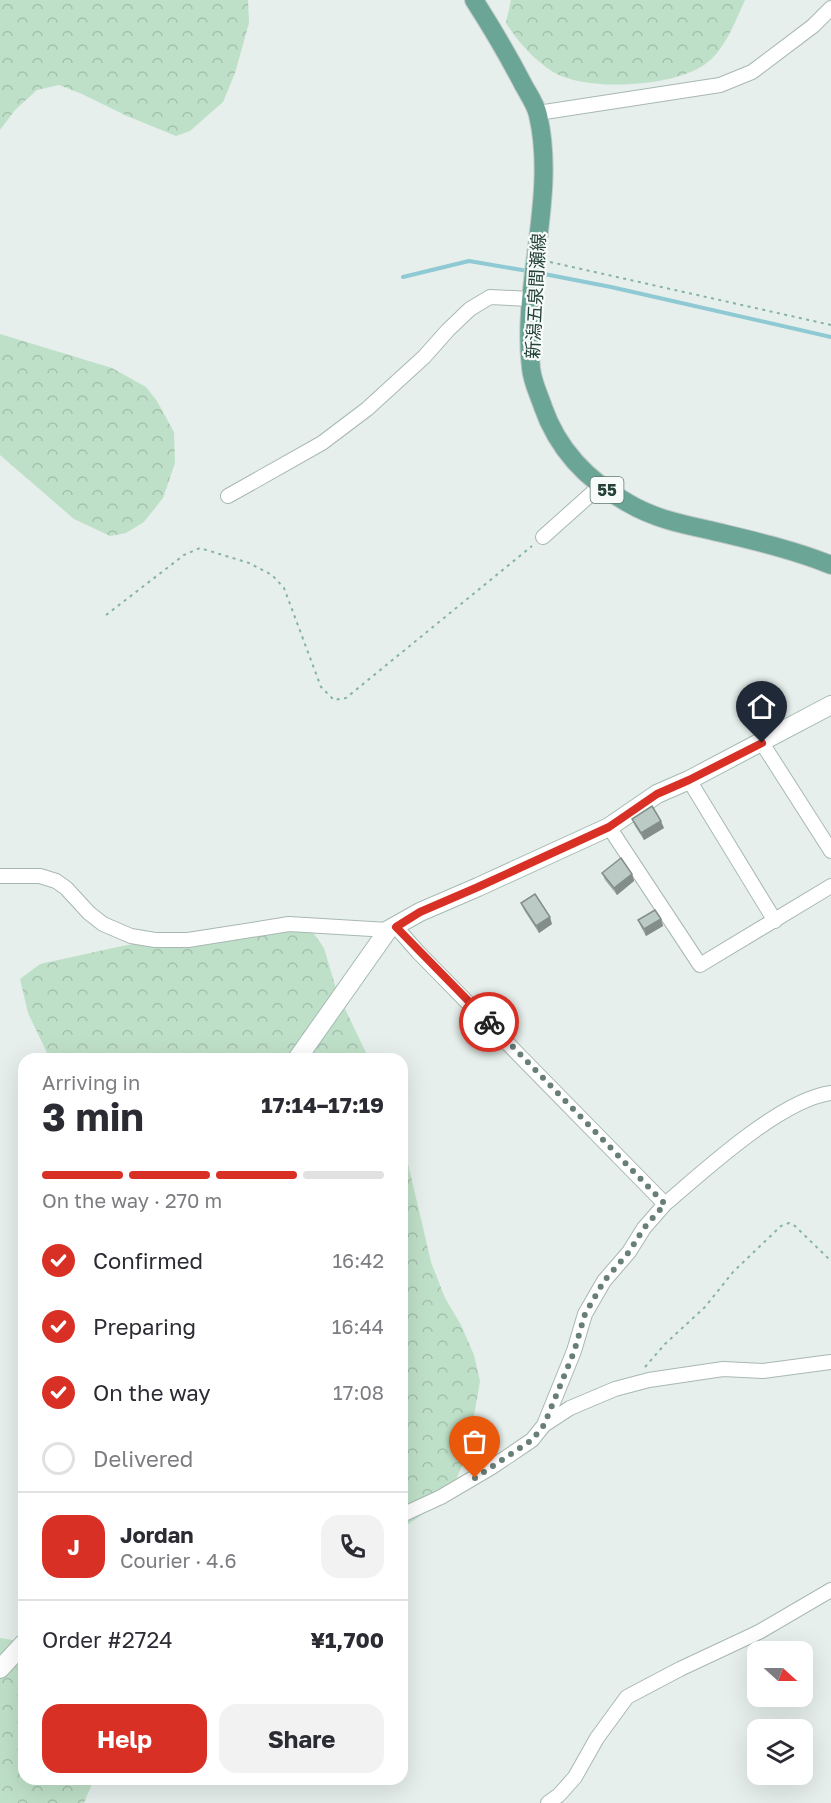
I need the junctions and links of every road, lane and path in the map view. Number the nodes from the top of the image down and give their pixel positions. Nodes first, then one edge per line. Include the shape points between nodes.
1 (474, 0) edge
2 (831, 8) edge
3 (538, 113) junction
4 (534, 268) junction
5 (531, 299) junction
6 (831, 325) edge
7 (600, 486) junction
8 (228, 496) dead end
9 (543, 537) joint
10 (831, 565) edge
11 (106, 615) dead end
12 (831, 705) edge
13 (762, 743) junction
14 (689, 780) junction
15 (609, 827) junction
16 (831, 851) edge
17 (0, 876) edge
18 (831, 886) edge
19 (775, 921) junction
20 (392, 928) junction
21 (301, 1053) edge
22 (831, 1093) edge
23 (665, 1204) junction
24 (831, 1261) edge
25 (831, 1362) edge
26 (633, 1385) junction
27 (544, 1425) junction
28 (408, 1512) edge
29 (831, 1590) edge
30 (18, 1650) edge
31 (0, 1669) edge
32 (548, 1803) edge

1 - 3 main road, 新潟五泉間瀬線 / 55 via 503,45
2 - 3 street via 752,72 720,85
3 - 4 main road, 新潟五泉間瀬線 / 55 via 543,183
4 - 5 main road, 新潟五泉間瀬線 / 55
4 - 6 path via 630,281
5 - 7 main road, 新潟五泉間瀬線 / 55 via 531,370 550,427 573,460
5 - 8 street via 490,297 470,309 367,409 322,443
7 - 9 street
7 - 10 main road, 新潟五泉間瀬線 / 55 via 649,514 675,523 803,554
9 - 11 path via 346,698 334,700 321,687 284,588 272,575 249,563 200,548 184,555
12 - 13 street
13 - 14 street
13 - 16 street
14 - 15 street via 657,794
14 - 19 street
15 - 19 street via 700,965
15 - 20 street
17 - 20 street via 40,876 56,881 104,924 131,936 155,940 289,924
18 - 19 street
20 - 21 street
20 - 23 street
22 - 23 street via 796,1106 760,1128
23 - 27 street via 604,1281 585,1314
24 - 26 path via 795,1226 781,1226 665,1344
25 - 26 street via 763,1371 723,1369
26 - 27 street via 570,1408
27 - 28 street via 532,1440 492,1467
29 - 32 street via 759,1632 627,1697 574,1777
30 - 31 street

